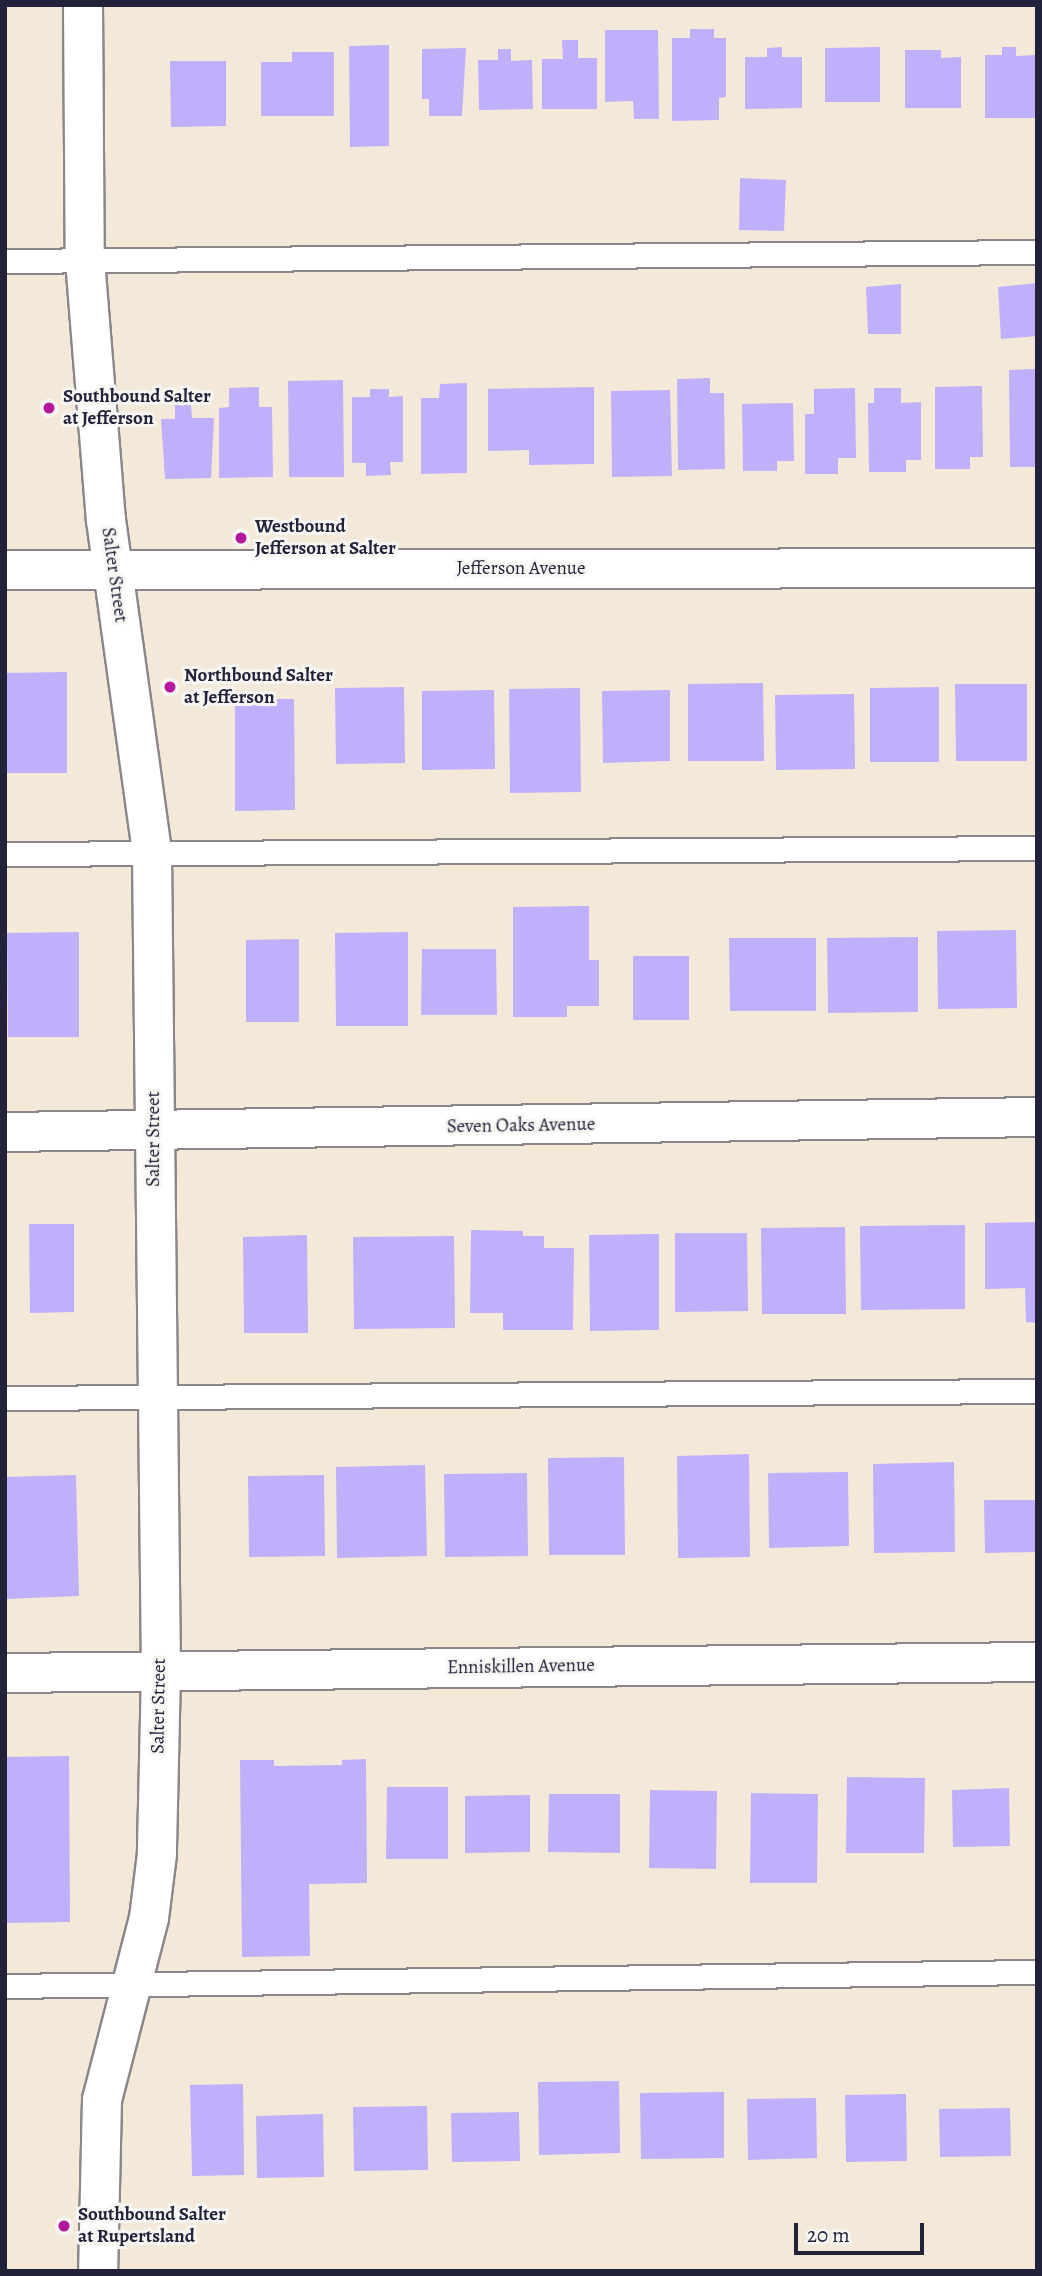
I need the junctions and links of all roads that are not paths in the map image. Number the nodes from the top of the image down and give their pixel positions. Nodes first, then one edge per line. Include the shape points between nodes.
1 (83, 5) edge
2 (1037, 252) edge
3 (85, 260) junction
4 (5, 261) edge
5 (111, 568) junction
6 (1037, 568) edge
7 (5, 570) edge
8 (1037, 848) edge
9 (152, 853) junction
10 (5, 854) edge
11 (1037, 1117) edge
12 (154, 1131) junction
13 (5, 1132) edge
14 (1037, 1391) edge
15 (5, 1398) edge
16 (156, 1398) junction
17 (1037, 1662) edge
18 (161, 1672) junction
19 (5, 1673) edge
20 (1037, 1972) edge
21 (131, 1985) junction
22 (5, 1986) edge
23 (98, 2271) edge

1 - 3 street, Salter Street
2 - 3 lane
3 - 4 lane
3 - 5 street, Salter Street
5 - 6 street, Jefferson Avenue
5 - 7 street, Jefferson Avenue
5 - 9 street, Salter Street
8 - 9 lane
9 - 10 lane
9 - 12 street, Salter Street
11 - 12 street, Seven Oaks Avenue
12 - 13 street, Seven Oaks Avenue
12 - 16 street, Salter Street
14 - 16 lane
15 - 16 lane
16 - 18 street, Salter Street
17 - 18 street, Enniskillen Avenue
18 - 19 street, Enniskillen Avenue
18 - 21 street, Salter Street via 157,1854 149,1918
20 - 21 lane
21 - 22 lane
21 - 23 street, Salter Street via 102,2100

